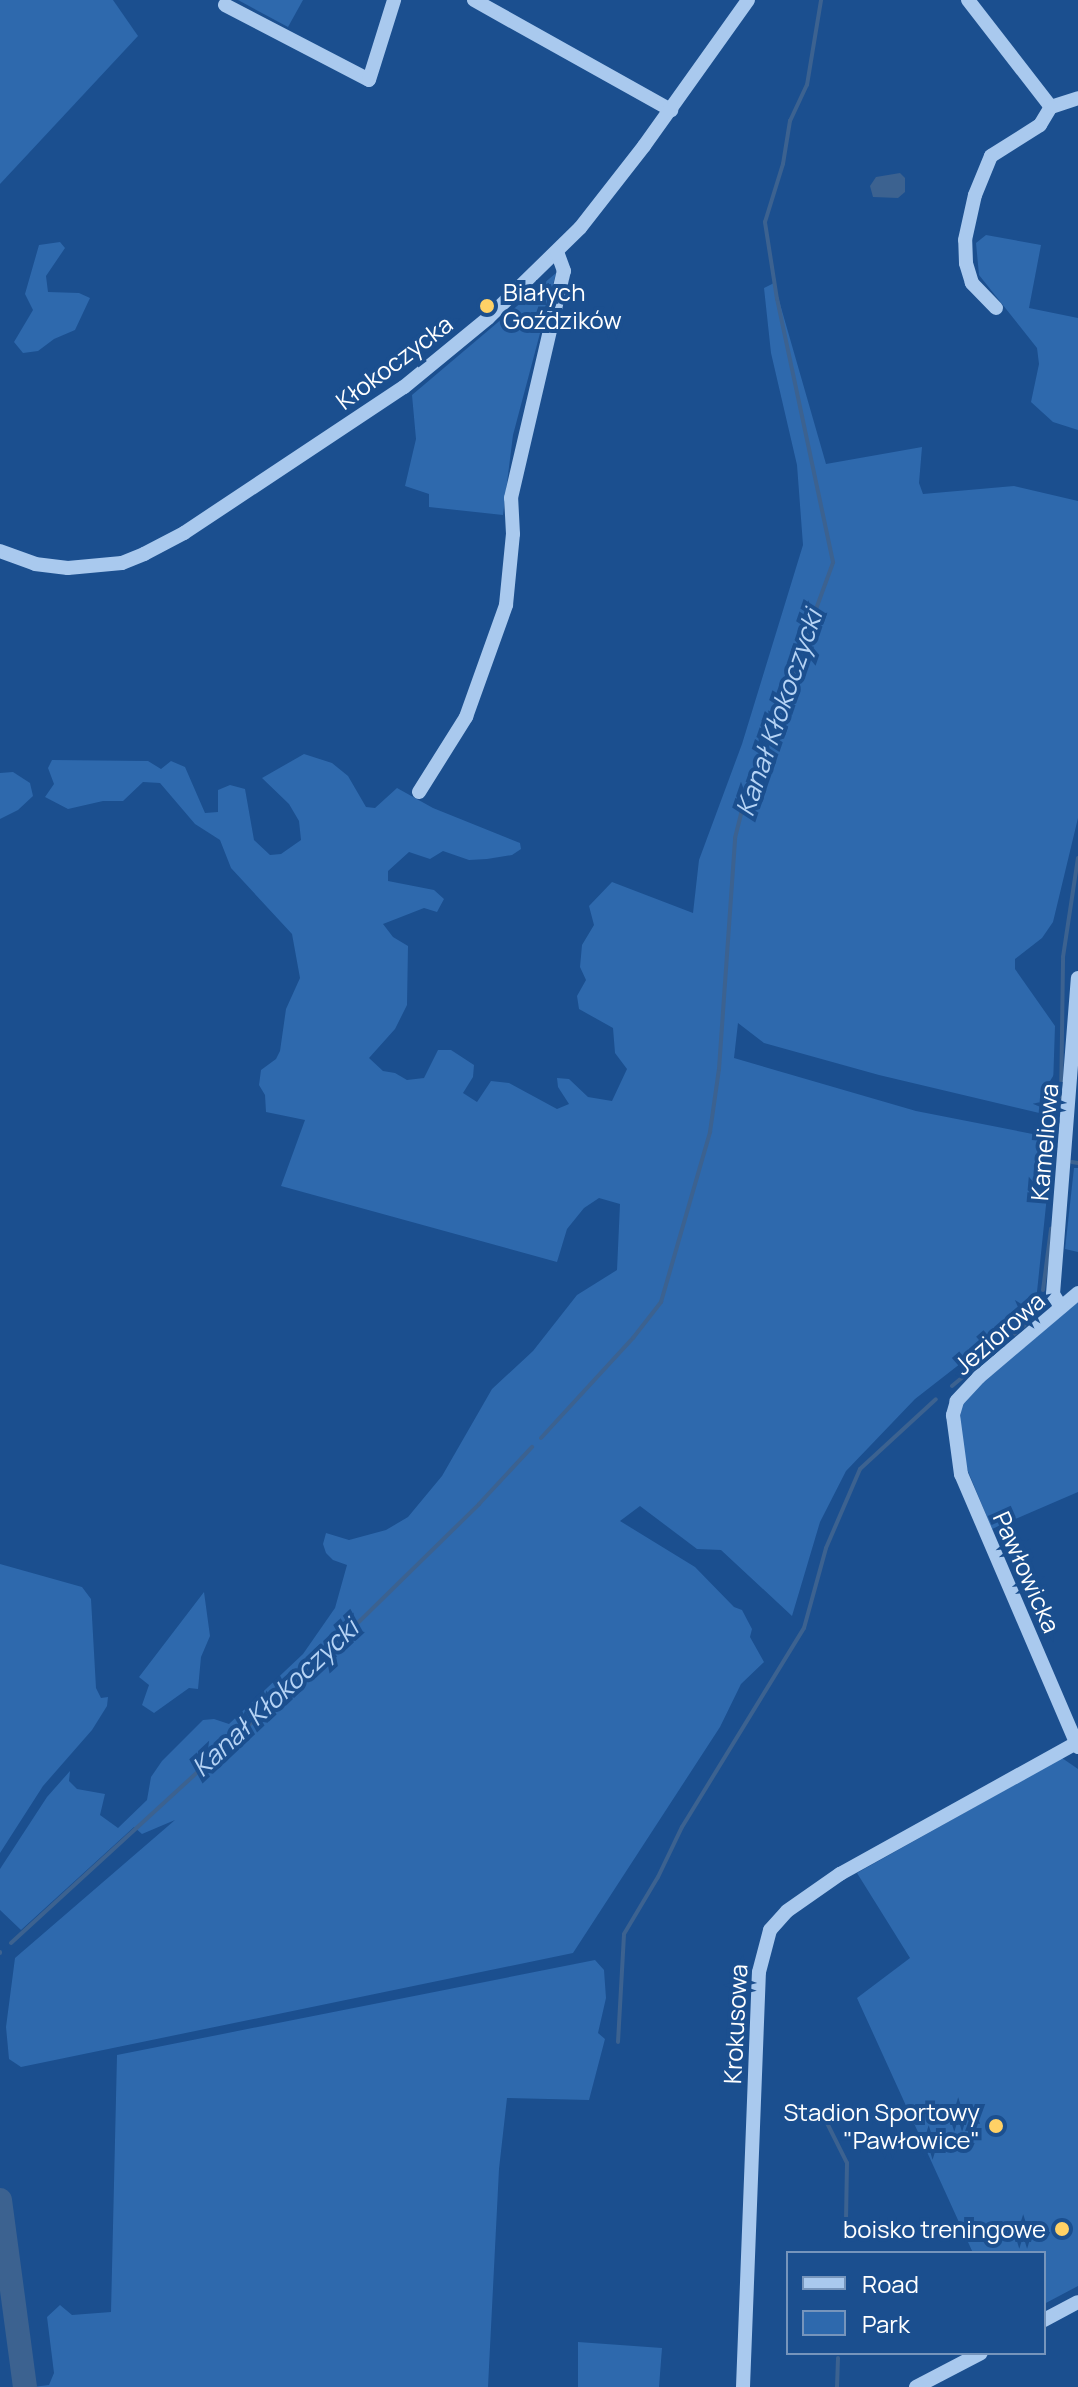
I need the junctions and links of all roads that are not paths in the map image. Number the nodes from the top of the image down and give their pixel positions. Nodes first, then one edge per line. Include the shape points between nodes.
1 (394, 0) edge
2 (474, 0) edge
3 (748, 0) edge
4 (968, 0) edge
5 (225, 5) dead end
6 (1078, 98) edge
7 (1051, 107) junction
8 (671, 110) junction
9 (557, 252) junction
10 (996, 308) dead end
11 (0, 551) edge
12 (419, 792) dead end
13 (1078, 978) edge
14 (1078, 1293) edge
15 (1061, 1307) junction
16 (973, 1503) joint
17 (1077, 1745) edge
18 (1078, 2302) edge
19 (1046, 2319) edge
20 (977, 2355) edge
21 (743, 2387) edge
22 (916, 2387) edge

1 - 5 street via 369,80
2 - 8 street
3 - 8 street, Kłokoczycka
4 - 7 street
6 - 7 street
7 - 10 street via 1040,125 991,156 975,195 965,240 966,263 972,283
8 - 9 street, Kłokoczycka
9 - 11 street, Kłokoczycka via 404,387 184,533 122,563 98,567 35,564
9 - 12 street via 564,271 511,498 506,605 466,717
13 - 15 street, Kameliowa via 1053,1294
14 - 15 street, Jeziorowa
15 - 16 street, Jeziorowa via 957,1401 954,1442
16 - 17 street, Pawłowicka
17 - 21 street, Krokusowa via 840,1874 787,1911 770,1930 759,1972
18 - 19 street
20 - 22 street

